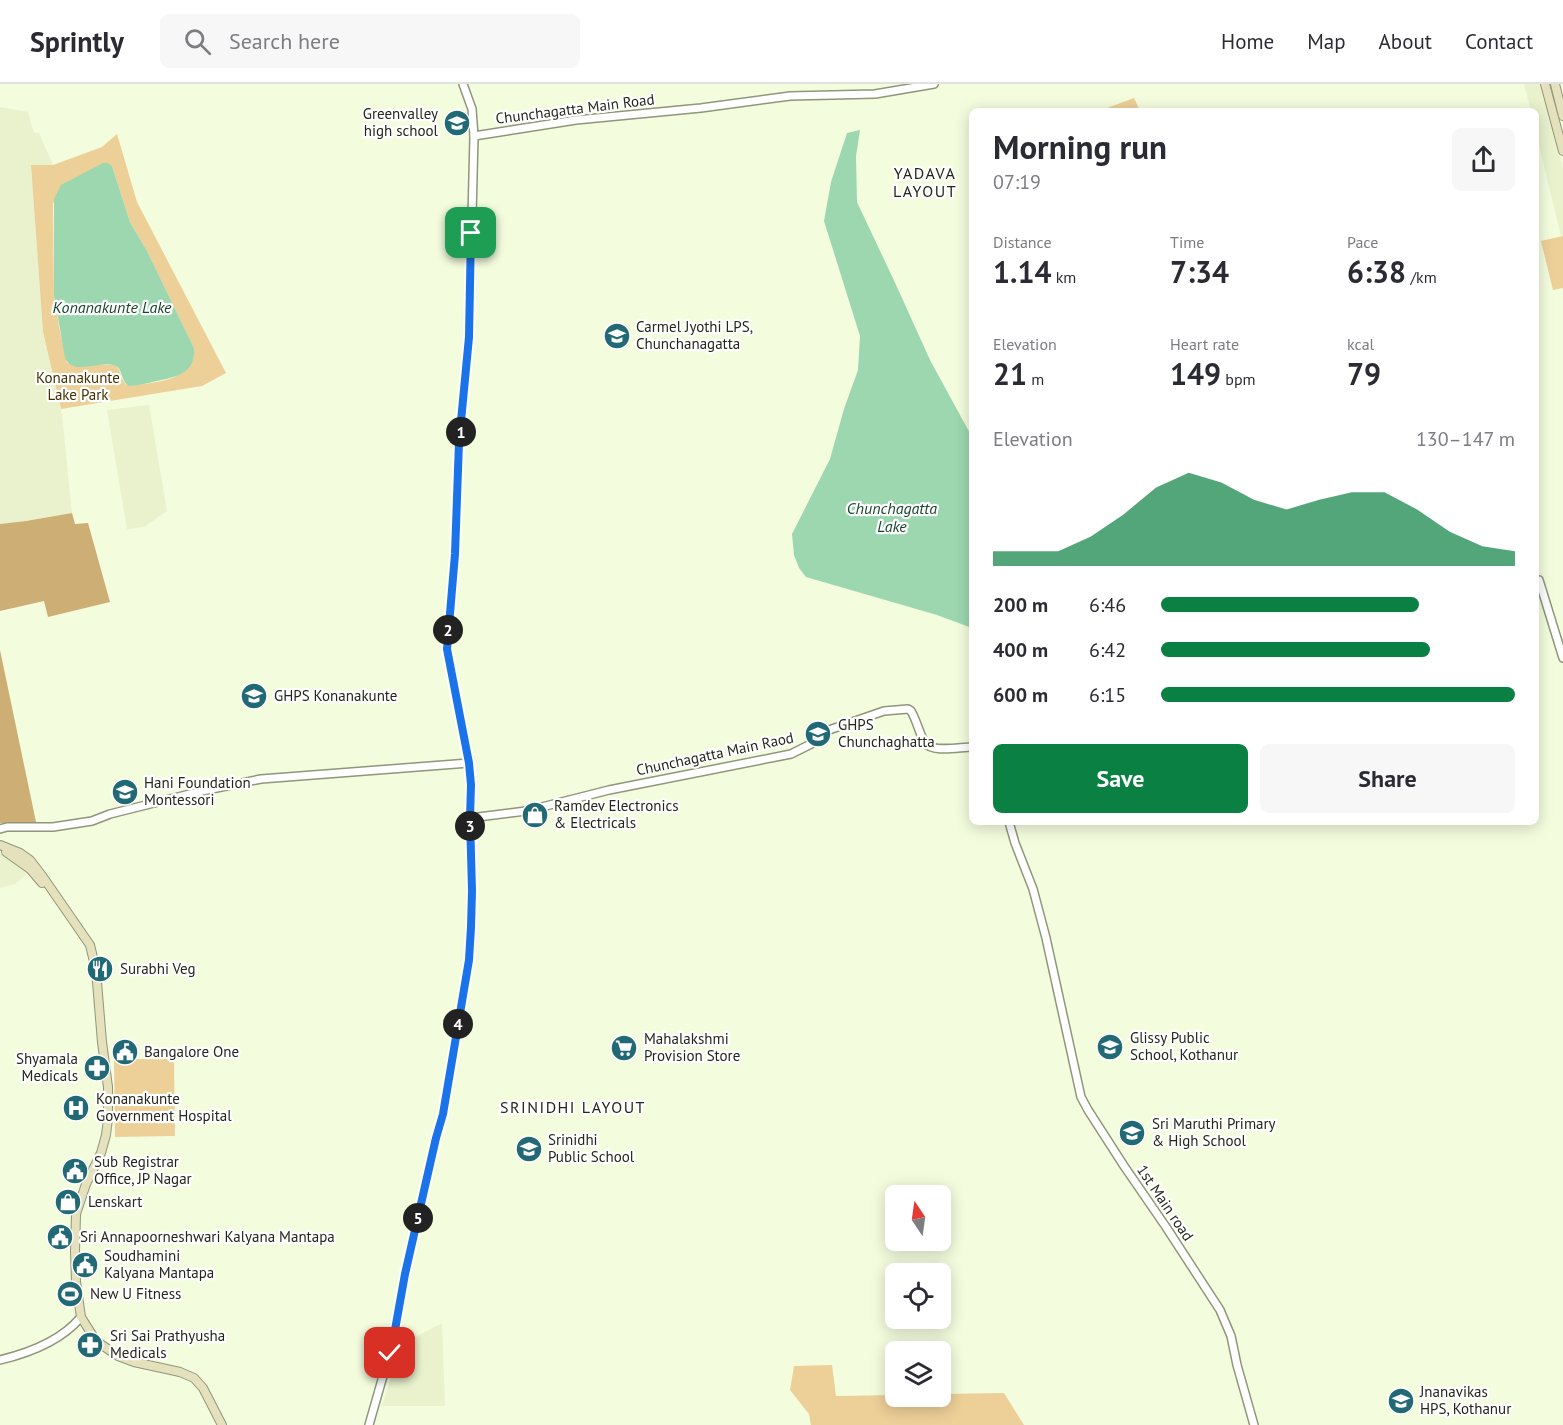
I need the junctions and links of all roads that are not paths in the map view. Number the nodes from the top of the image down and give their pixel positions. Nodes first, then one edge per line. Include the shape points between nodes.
1 (463, 84) edge
2 (1545, 84) edge
3 (1555, 84) edge
4 (932, 85) edge
5 (1563, 116) edge
6 (474, 136) junction
7 (1563, 151) edge
8 (1539, 583) edge
9 (1563, 658) edge
10 (969, 747) edge
11 (469, 763) junction
12 (470, 818) junction
13 (1010, 825) edge
14 (0, 829) edge
15 (0, 847) edge
16 (81, 1317) junction
17 (0, 1360) edge
18 (222, 1425) edge
19 (369, 1425) edge
20 (1254, 1425) edge

1 - 6 street, Chunchagatta Main Road via 472,109
2 - 7 main road
3 - 5 main road
4 - 6 street, Chunchagatta Main Road via 875,94 790,96 576,120
6 - 11 street, Chunchagatta Main Road via 469,337 447,649
8 - 9 street
10 - 12 street, Chunchagatta Main Raod via 930,747 911,711 884,711 826,731 791,754 609,790 526,811
11 - 12 street, Chunchagatta Main Road
11 - 14 street via 261,779 92,821
12 - 19 street, Chunchagatta Main Road via 469,960 451,1069 393,1341
13 - 20 street, 1st Main road via 1046,938 1082,1097 1220,1310 1231,1336
15 - 16 main road via 37,877 90,950 96,970 108,1119 101,1153 76,1214 76,1282
16 - 17 street via 53,1340
16 - 18 main road via 96,1341 118,1356 194,1378

